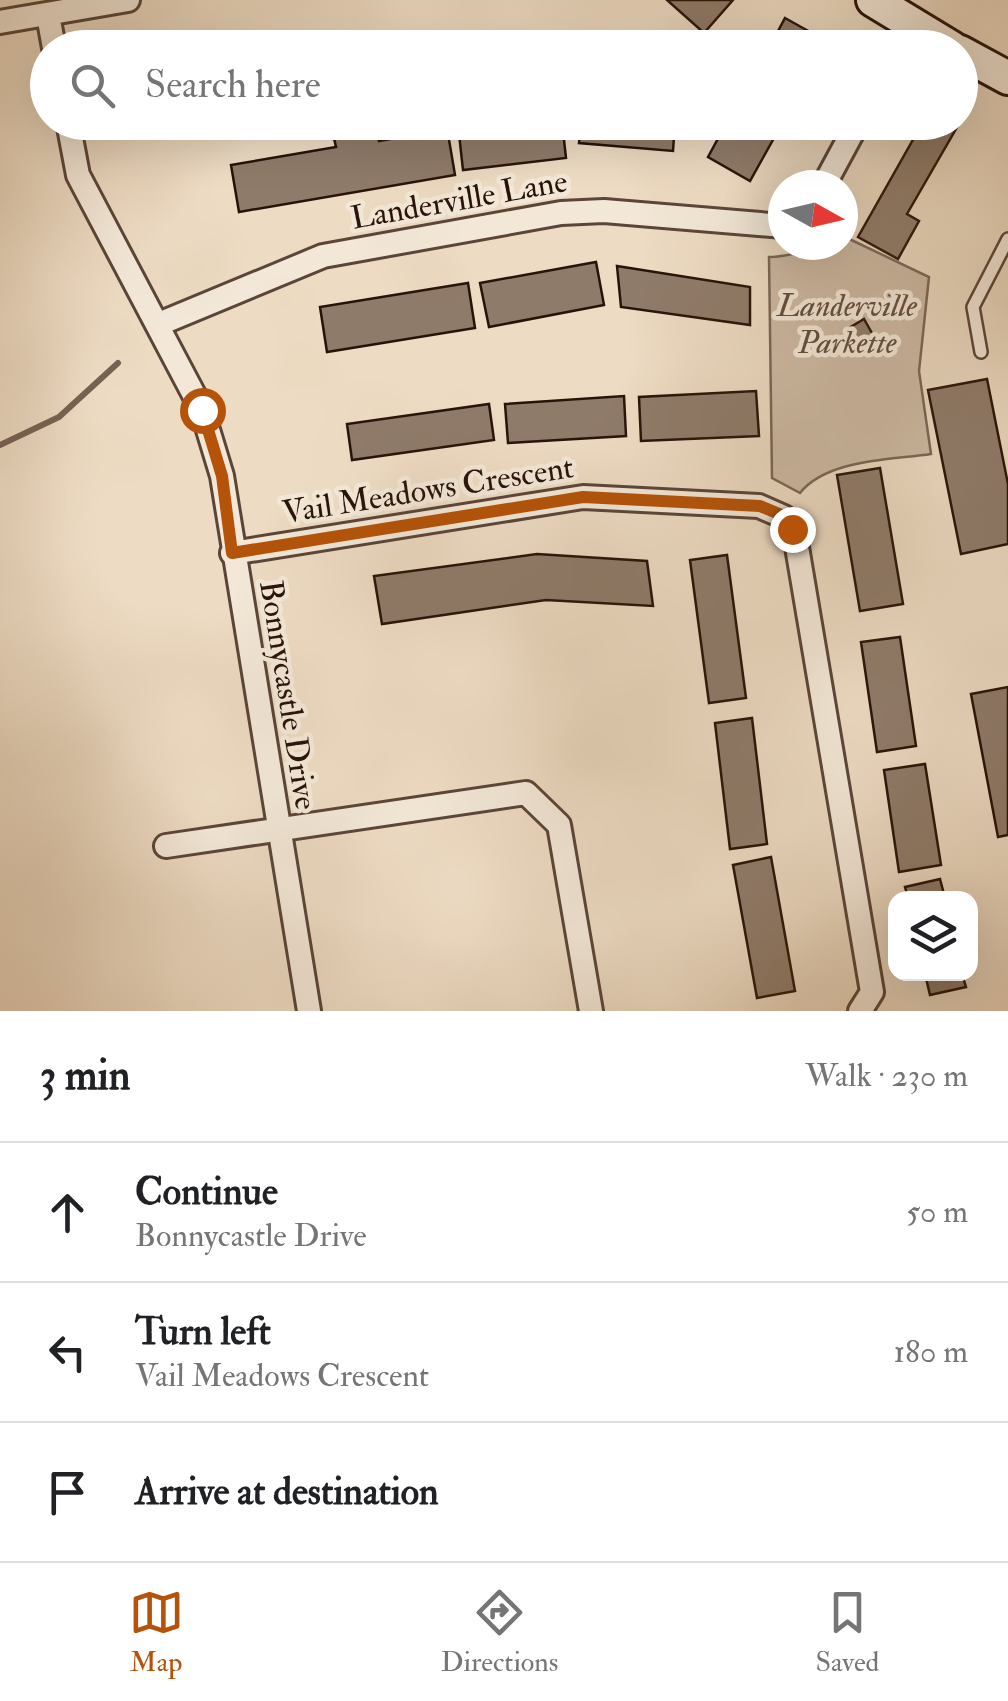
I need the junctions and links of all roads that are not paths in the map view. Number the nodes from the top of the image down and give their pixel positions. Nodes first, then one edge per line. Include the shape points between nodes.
1 (128, 0) edge
2 (872, 0) edge
3 (48, 15) junction
4 (0, 22) edge
5 (51, 30) edge
6 (898, 30) edge
7 (978, 62) edge
8 (1008, 78) edge
9 (71, 140) edge
10 (848, 140) edge
11 (832, 170) edge
12 (768, 225) edge
13 (1005, 249) edge
14 (159, 324) junction
15 (981, 352) dead end
16 (232, 553) junction
17 (278, 832) junction
18 (166, 846) dead end
19 (309, 1011) edge
20 (592, 1011) edge
21 (860, 1011) edge

1 - 3 street
2 - 6 street
3 - 4 street
3 - 5 street
7 - 8 street
9 - 14 street, Bonnycastle Drive via 78,175
10 - 11 street
12 - 14 street, Landerville Lane via 561,213 323,256
13 - 15 lane via 974,307
14 - 16 street, Bonnycastle Drive via 207,427 222,476
16 - 17 street, Bonnycastle Drive
16 - 21 street, Vail Meadows Crescent via 583,497 760,506 784,516 796,541 872,992
17 - 18 street
17 - 19 street, Bonnycastle Drive
17 - 20 street via 526,793 560,825

